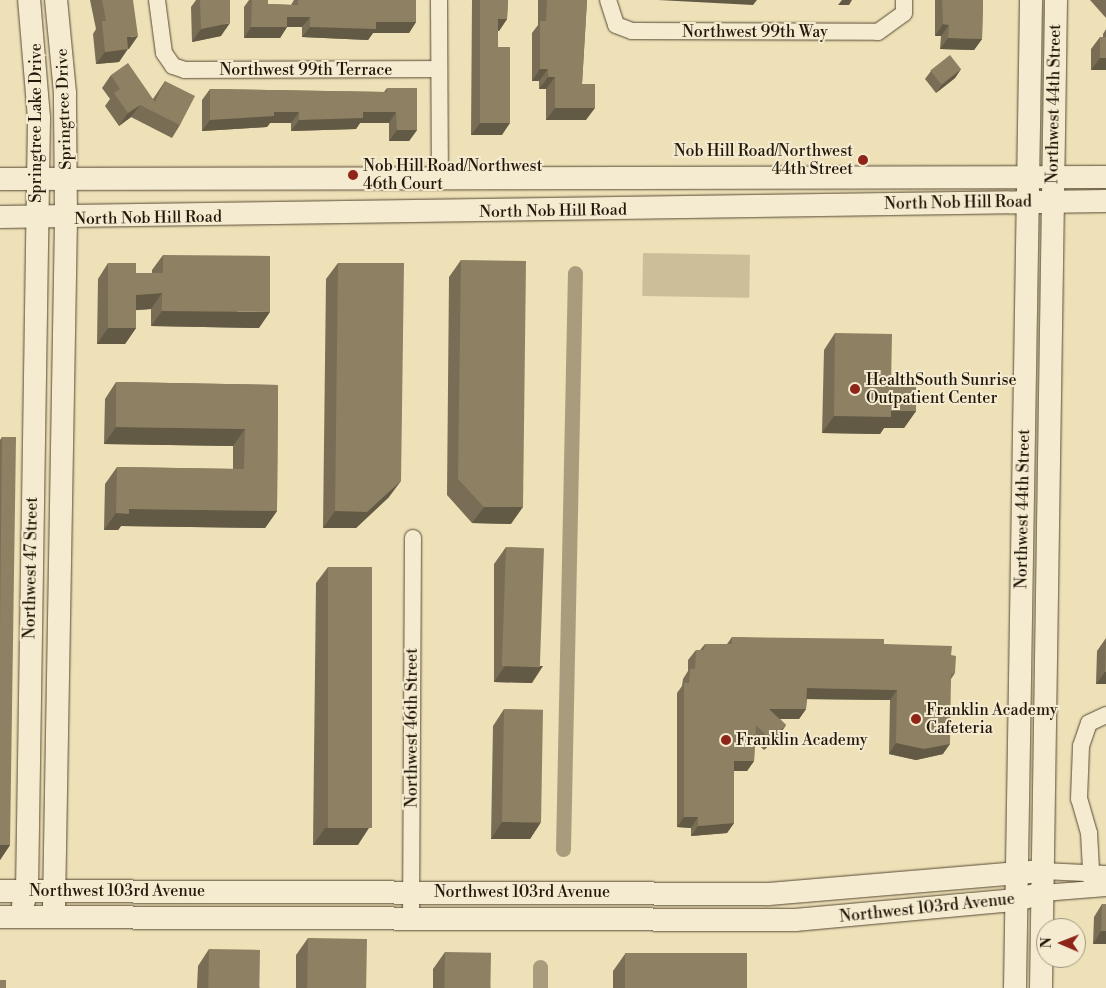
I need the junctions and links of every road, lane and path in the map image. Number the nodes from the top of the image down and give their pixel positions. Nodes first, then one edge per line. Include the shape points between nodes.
1 (29, 0) edge
2 (56, 0) edge
3 (157, 0) edge
4 (439, 0) edge
5 (608, 0) edge
6 (904, 0) edge
7 (1031, 0) edge
8 (1056, 0) edge
9 (439, 69) junction
10 (440, 177) junction
11 (1029, 177) junction
12 (1053, 177) junction
13 (1106, 177) edge
14 (0, 179) edge
15 (37, 179) junction
16 (66, 180) junction
17 (1053, 201) junction
18 (1106, 201) edge
19 (1028, 202) junction
20 (0, 217) edge
21 (36, 218) junction
22 (66, 218) junction
23 (33, 405) junction
24 (60, 405) junction
25 (412, 538) dead end
26 (30, 684) junction
27 (57, 684) junction
28 (1106, 715) edge
29 (1043, 871) junction
30 (1016, 875) junction
31 (1099, 880) edge
32 (0, 891) edge
33 (27, 891) junction
34 (54, 891) junction
35 (412, 892) junction
36 (1043, 893) junction
37 (1016, 900) junction
38 (10, 917) edge
39 (54, 917) junction
40 (411, 919) junction
41 (1015, 988) edge
42 (1041, 988) edge

1 - 15 street, Springtree Lake Drive via 38,63
2 - 16 street, Springtree Drive via 62,44
3 - 9 street, Northwest 99th Terrace via 164,53 173,66 185,70
4 - 9 street
5 - 6 street, Northwest 99th Way via 616,24 632,31 878,32 894,24 904,13
7 - 11 street, Northwest 44th Street
8 - 12 street, Northwest 44th Street
9 - 10 street
10 - 11 street, North Nob Hill Road
10 - 16 street, North Nob Hill Road
11 - 12 street, North Nob Hill Road
11 - 19 street, Northwest 44th Street
12 - 13 street, North Nob Hill Road
12 - 17 street, Northwest 44th Street
14 - 15 street, North Nob Hill Road
15 - 16 street, North Nob Hill Road
15 - 21 street, Springtree Lake Drive
16 - 22 street, Springtree Drive
17 - 18 street, North Nob Hill Road
17 - 19 street, North Nob Hill Road
17 - 29 street, Northwest 44th Street
19 - 22 street, North Nob Hill Road
19 - 30 street, Northwest 44th Street
20 - 21 street, North Nob Hill Road
21 - 22 street, North Nob Hill Road
21 - 23 street, Northwest 47 Street
22 - 24 street, Northwest 47 Street
23 - 24 street
23 - 26 street, Northwest 47 Street
24 - 27 street, Northwest 47 Street
25 - 35 street, Northwest 46th Street
26 - 27 street
26 - 33 street, Northwest 47 Street
27 - 34 street, Northwest 47 Street
28 - 31 street via 1089,724 1081,746 1078,785
29 - 30 street, Northwest 103rd Avenue
29 - 31 street
29 - 36 street, Northwest 44th Street
30 - 35 street, Northwest 103rd Avenue via 768,894
30 - 37 street, Northwest 44th Street
31 - 36 street
32 - 33 street, Northwest 103rd Avenue
33 - 34 street, Northwest 103rd Avenue
33 - 38 street, Northwest 47 Street
34 - 35 street, Northwest 103rd Avenue
34 - 39 street, Northwest 47 Street
35 - 40 street, Northwest 46th Street
36 - 37 street, Northwest 103rd Avenue
36 - 42 street, Northwest 44th Street
37 - 40 street, Northwest 103rd Avenue via 795,920
37 - 41 street, Northwest 44th Street
38 - 39 street, Northwest 103rd Avenue
39 - 40 street, Northwest 103rd Avenue

